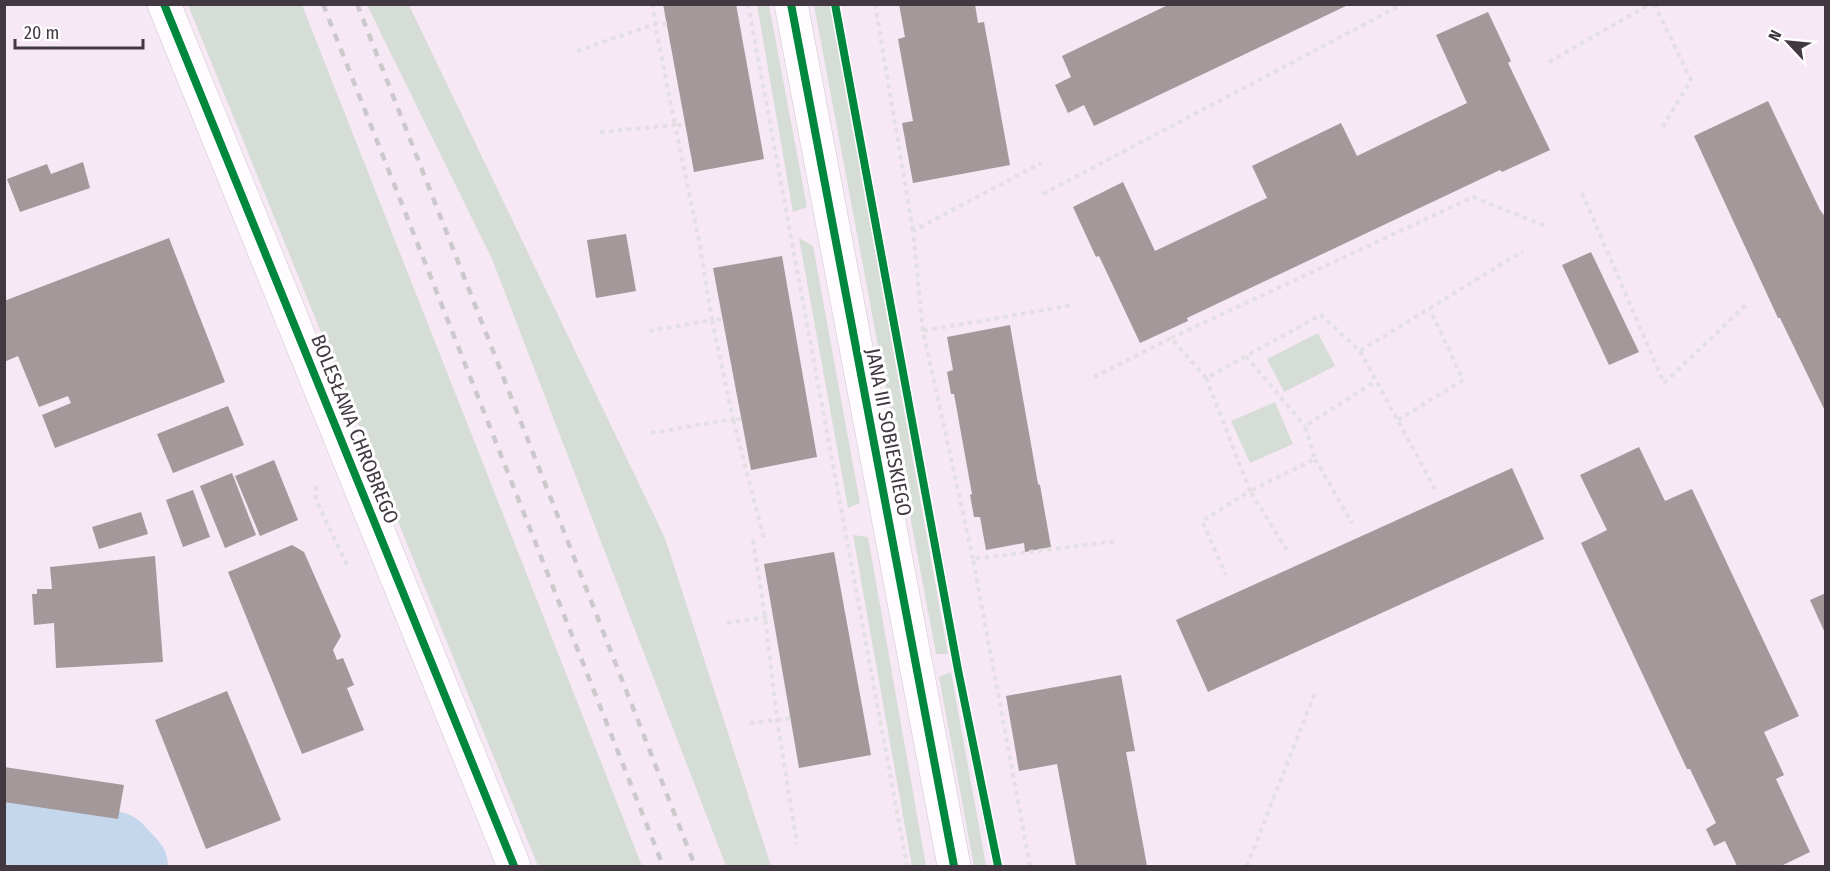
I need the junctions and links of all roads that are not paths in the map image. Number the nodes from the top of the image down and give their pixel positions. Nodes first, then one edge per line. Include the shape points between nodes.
1 (164, 4) edge
2 (791, 4) edge
3 (514, 867) edge
4 (954, 867) edge

1 - 3 street, BOLESŁAWA CHROBREGO
2 - 4 street, JANA III SOBIESKIEGO

